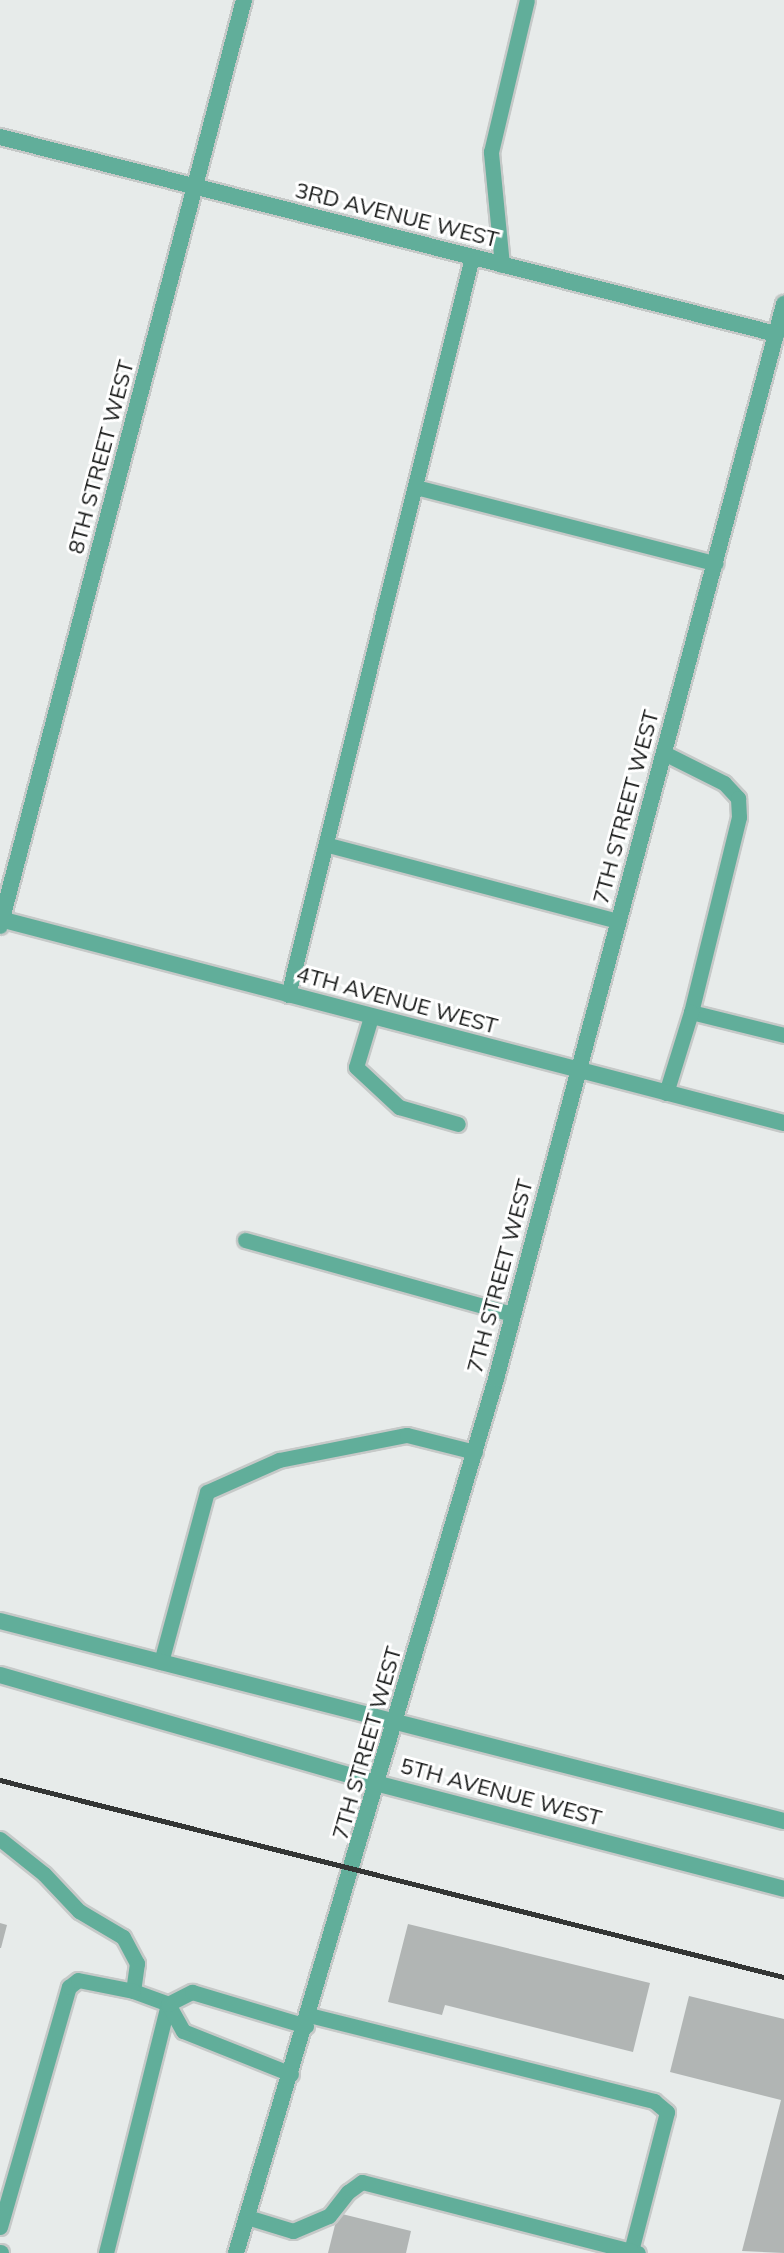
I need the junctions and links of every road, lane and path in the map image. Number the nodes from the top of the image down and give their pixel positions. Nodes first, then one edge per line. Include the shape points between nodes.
1 (244, 0) edge
2 (527, 0) edge
3 (0, 137) edge
4 (196, 188) junction
5 (472, 257) junction
6 (502, 265) junction
7 (784, 304) edge
8 (780, 335) edge
9 (416, 487) junction
10 (715, 563) junction
11 (664, 753) junction
12 (328, 845) junction
13 (618, 921) junction
14 (0, 922) edge
15 (288, 995) junction
16 (691, 1012) junction
17 (371, 1017) junction
18 (784, 1035) edge
19 (578, 1071) junction
20 (666, 1093) junction
21 (784, 1123) edge
22 (458, 1124) dead end
23 (245, 1240) dead end
24 (512, 1314) junction
25 (475, 1452) junction
26 (0, 1621) edge
27 (161, 1662) junction
28 (0, 1675) edge
29 (397, 1722) junction
30 (379, 1784) junction
31 (784, 1821) edge
32 (0, 1839) edge
33 (784, 1889) edge
34 (133, 1991) junction
35 (168, 2004) junction
36 (308, 2021) junction
37 (291, 2074) junction
38 (247, 2217) junction
39 (0, 2227) edge
40 (635, 2252) edge
41 (106, 2253) edge
42 (236, 2253) edge

1 - 4 street, 8TH STREET WEST
2 - 6 lane via 491,152
3 - 4 street, 3RD AVENUE WEST
4 - 5 street, 3RD AVENUE WEST
4 - 14 street, 8TH STREET WEST
5 - 6 street, 3RD AVENUE WEST
5 - 9 lane
6 - 8 street, 3RD AVENUE WEST
7 - 8 street, 7TH STREET WEST
8 - 10 street, 7TH STREET WEST
9 - 10 lane
9 - 12 lane
10 - 11 street, 7TH STREET WEST
11 - 13 street, 7TH STREET WEST
11 - 16 lane via 724,783 738,798 739,818
12 - 13 lane
12 - 15 lane
13 - 19 street, 7TH STREET WEST
14 - 15 street, 4TH AVENUE WEST
15 - 17 street, 4TH AVENUE WEST
16 - 18 lane
16 - 20 lane
17 - 19 street, 4TH AVENUE WEST
17 - 22 lane via 356,1067 399,1107
19 - 20 street, 4TH AVENUE WEST
19 - 24 street, 7TH STREET WEST
20 - 21 street, 4TH AVENUE WEST
23 - 24 lane
24 - 25 street, 7TH STREET WEST
25 - 27 lane via 407,1436 279,1460 207,1492
25 - 29 street, 7TH STREET WEST
26 - 27 street, 5TH AVENUE WEST
27 - 29 street, 5TH AVENUE WEST
28 - 30 street, 5TH AVENUE WEST
29 - 30 street, 7TH STREET WEST
29 - 31 street, 5TH AVENUE WEST
30 - 33 street, 5TH AVENUE WEST
30 - 36 street, 7TH STREET WEST
32 - 34 lane via 44,1874 79,1911 123,1937 137,1963
34 - 35 lane
34 - 39 lane via 78,1980 69,1987
35 - 36 lane via 192,1992
35 - 37 lane via 183,2031
35 - 41 lane
36 - 37 street, 7TH STREET WEST
36 - 40 lane via 654,2101 668,2112
37 - 38 street, 7TH STREET WEST
38 - 40 lane via 293,2231 329,2216 348,2192 362,2182
38 - 42 street, 7TH STREET WEST

